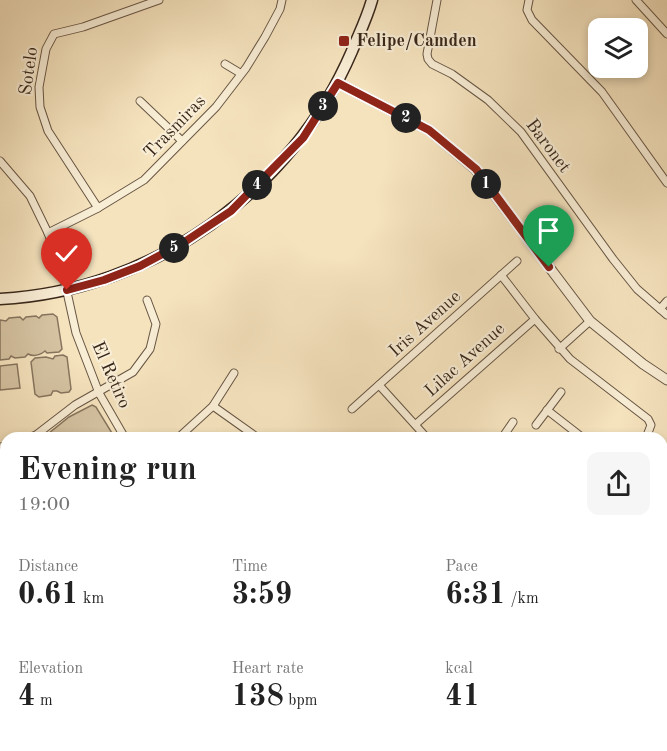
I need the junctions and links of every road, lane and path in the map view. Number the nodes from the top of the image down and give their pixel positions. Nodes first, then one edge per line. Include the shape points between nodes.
1 (159, 0) edge
2 (282, 0) edge
3 (372, 0) edge
4 (437, 0) edge
5 (529, 0) edge
6 (636, 0) edge
7 (667, 34) edge
8 (225, 64) dead end
9 (240, 73) junction
10 (338, 83) junction
11 (140, 101) dead end
12 (182, 141) junction
13 (0, 161) edge
14 (667, 183) edge
15 (98, 208) junction
16 (48, 233) junction
17 (518, 261) dead end
18 (501, 275) junction
19 (67, 290) junction
20 (0, 299) edge
21 (147, 300) dead end
22 (667, 301) edge
23 (660, 309) junction
24 (667, 315) edge
25 (535, 319) junction
26 (590, 321) junction
27 (559, 349) junction
28 (234, 373) dead end
29 (667, 380) edge
30 (380, 385) junction
31 (561, 392) dead end
32 (99, 393) junction
33 (213, 406) junction
34 (352, 409) dead end
35 (547, 410) junction
36 (513, 422) dead end
37 (416, 424) junction
38 (536, 425) dead end
39 (40, 432) edge
40 (122, 432) edge
41 (185, 432) edge
42 (250, 432) edge
43 (422, 432) edge
44 (506, 432) edge
45 (575, 432) edge
46 (648, 432) edge

1 - 15 street, Sotelo via 54,34 46,49 39,87 40,108 48,131
2 - 9 street, Trasmiras via 265,37
3 - 10 main road
4 - 23 street, Baronet via 428,59 488,99 521,132 613,259 637,289
5 - 14 street via 527,10 532,20 602,92
6 - 7 street
8 - 9 street
9 - 12 street, Trasmiras via 216,107
10 - 19 main road via 303,138 231,211 140,266
10 - 26 street via 429,130 476,169
11 - 12 street
12 - 15 street, Trasmiras via 144,180
13 - 16 street, El Retiro via 30,196
15 - 16 street, Trasmiras
16 - 19 street, El Retiro
17 - 18 street, Iris Avenue
18 - 25 street
18 - 30 street, Iris Avenue
19 - 20 main road
19 - 32 street, El Retiro via 76,333
21 - 32 street via 156,324 150,349 134,372
22 - 23 street
23 - 24 street, Baronet
25 - 27 street
25 - 37 street, Lilac Avenue
26 - 27 street
26 - 29 street
27 - 46 street via 648,419
28 - 33 street
30 - 34 street, Iris Avenue
30 - 37 street
31 - 35 street
32 - 39 street via 75,405
32 - 40 street, El Retiro
33 - 41 street
33 - 42 street
35 - 38 street
35 - 45 street
36 - 44 street
37 - 43 street

